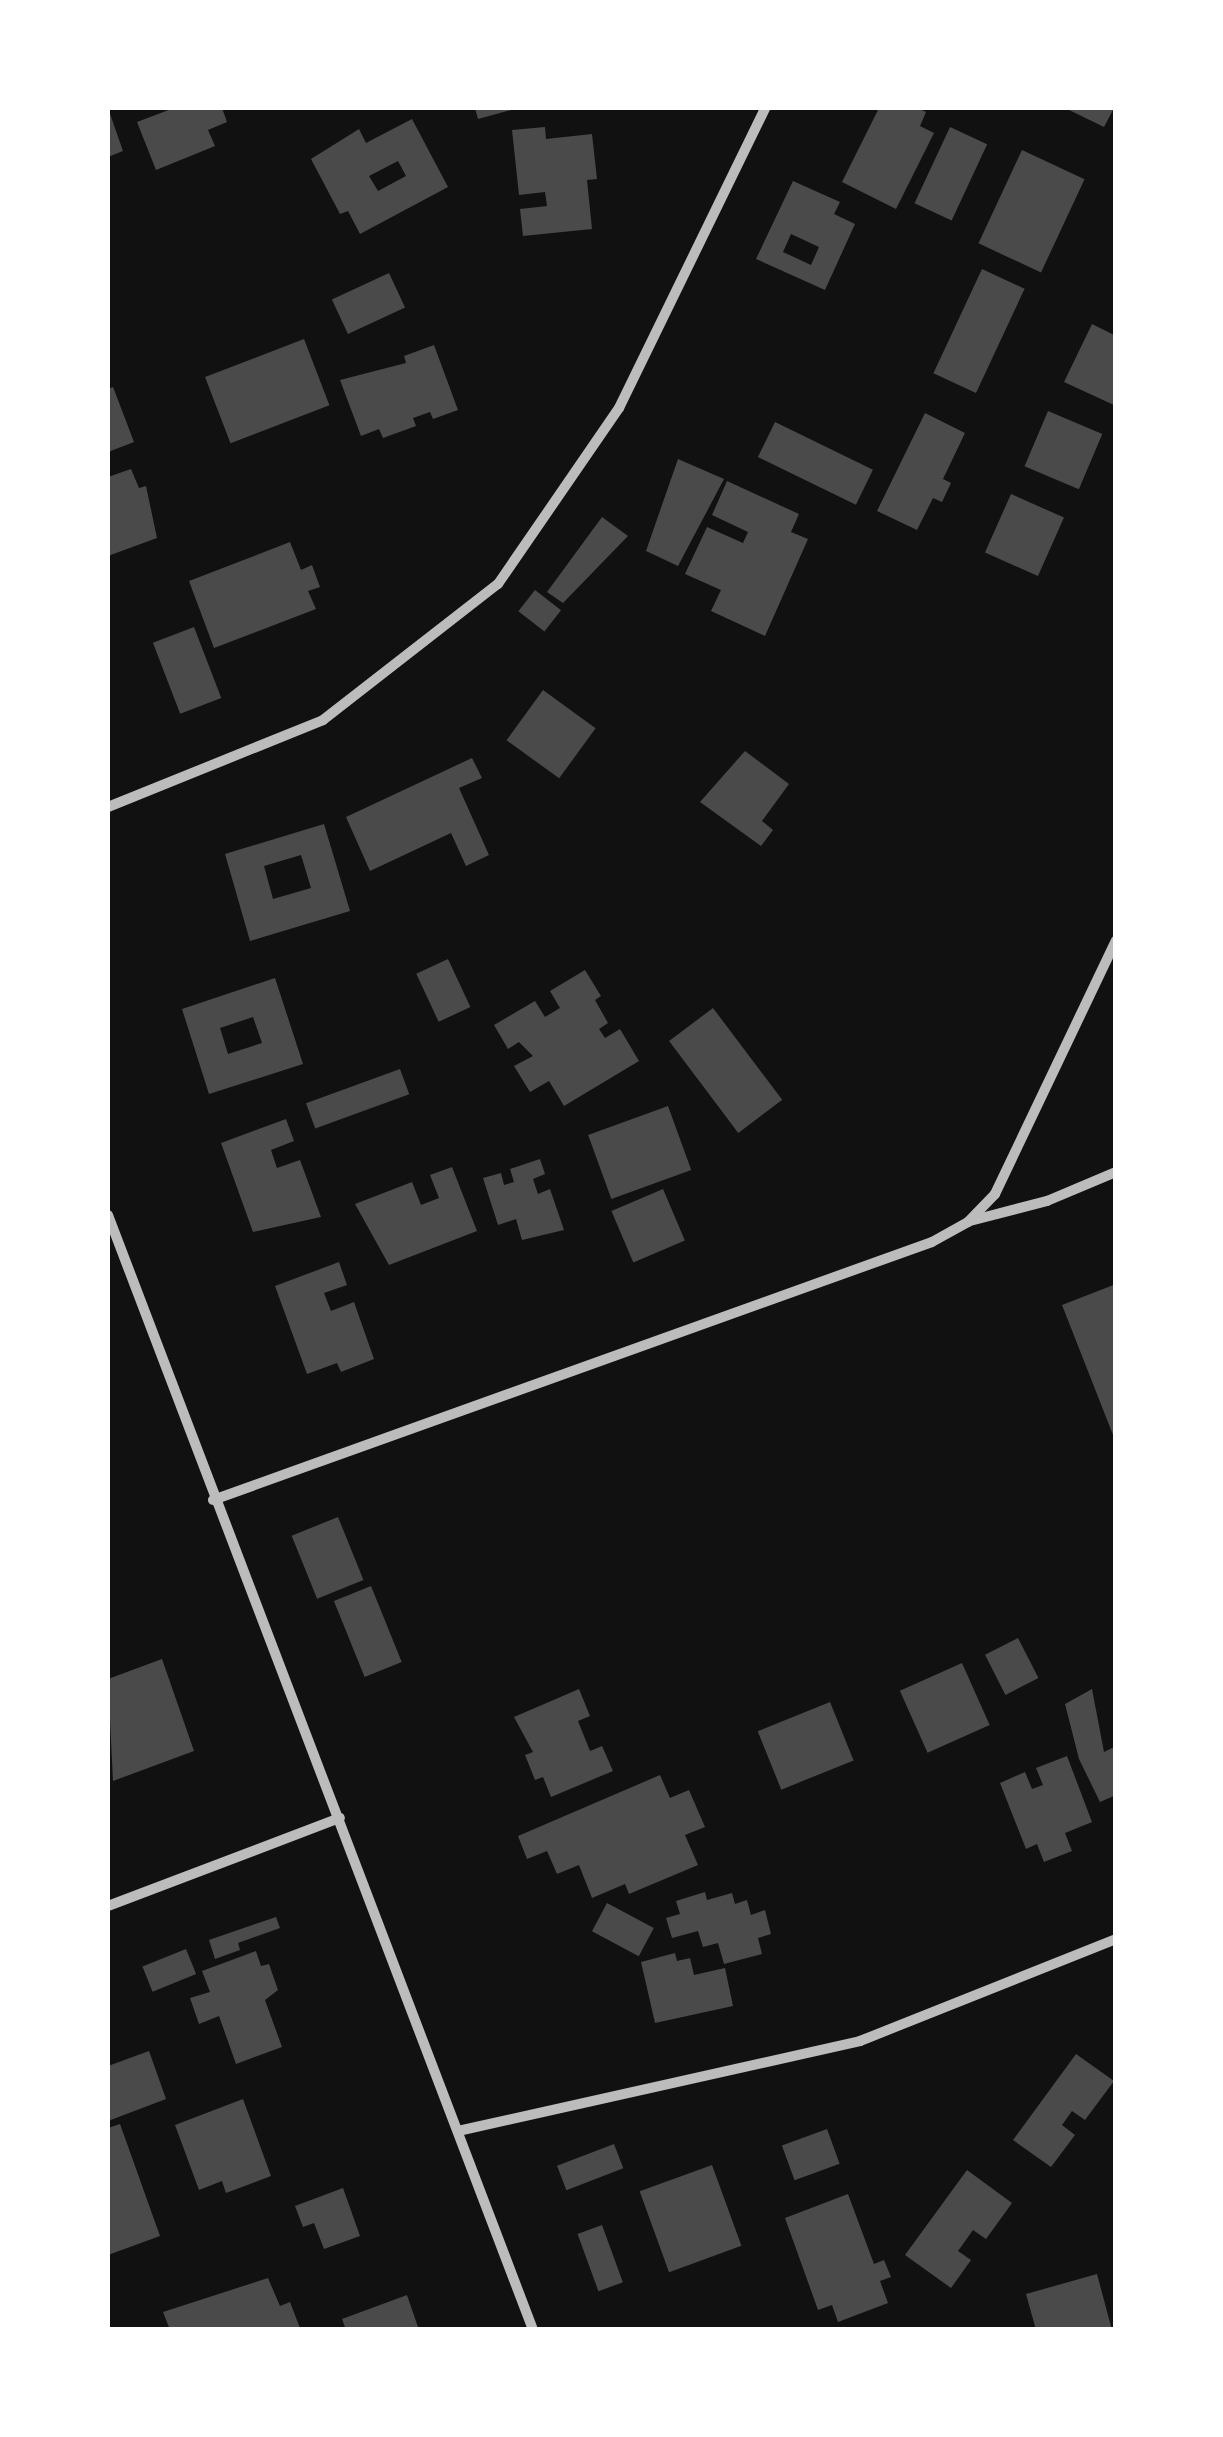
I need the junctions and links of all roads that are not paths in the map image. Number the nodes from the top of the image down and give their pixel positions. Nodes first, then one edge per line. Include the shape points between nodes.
1 (765, 108) edge
2 (108, 806) edge
3 (1116, 940) edge
4 (1116, 1172) edge
5 (108, 1216) edge
6 (968, 1222) junction
7 (213, 1500) junction
8 (340, 1818) junction
9 (108, 1906) edge
10 (1116, 1938) edge
11 (458, 2131) junction
12 (534, 2330) edge

1 - 2 street via 618,408 498,584 322,720
3 - 6 street via 995,1194
4 - 6 street via 1046,1201
5 - 7 street
6 - 7 street via 932,1242
7 - 8 street
8 - 9 street
8 - 11 street
10 - 11 street via 860,2041
11 - 12 street

